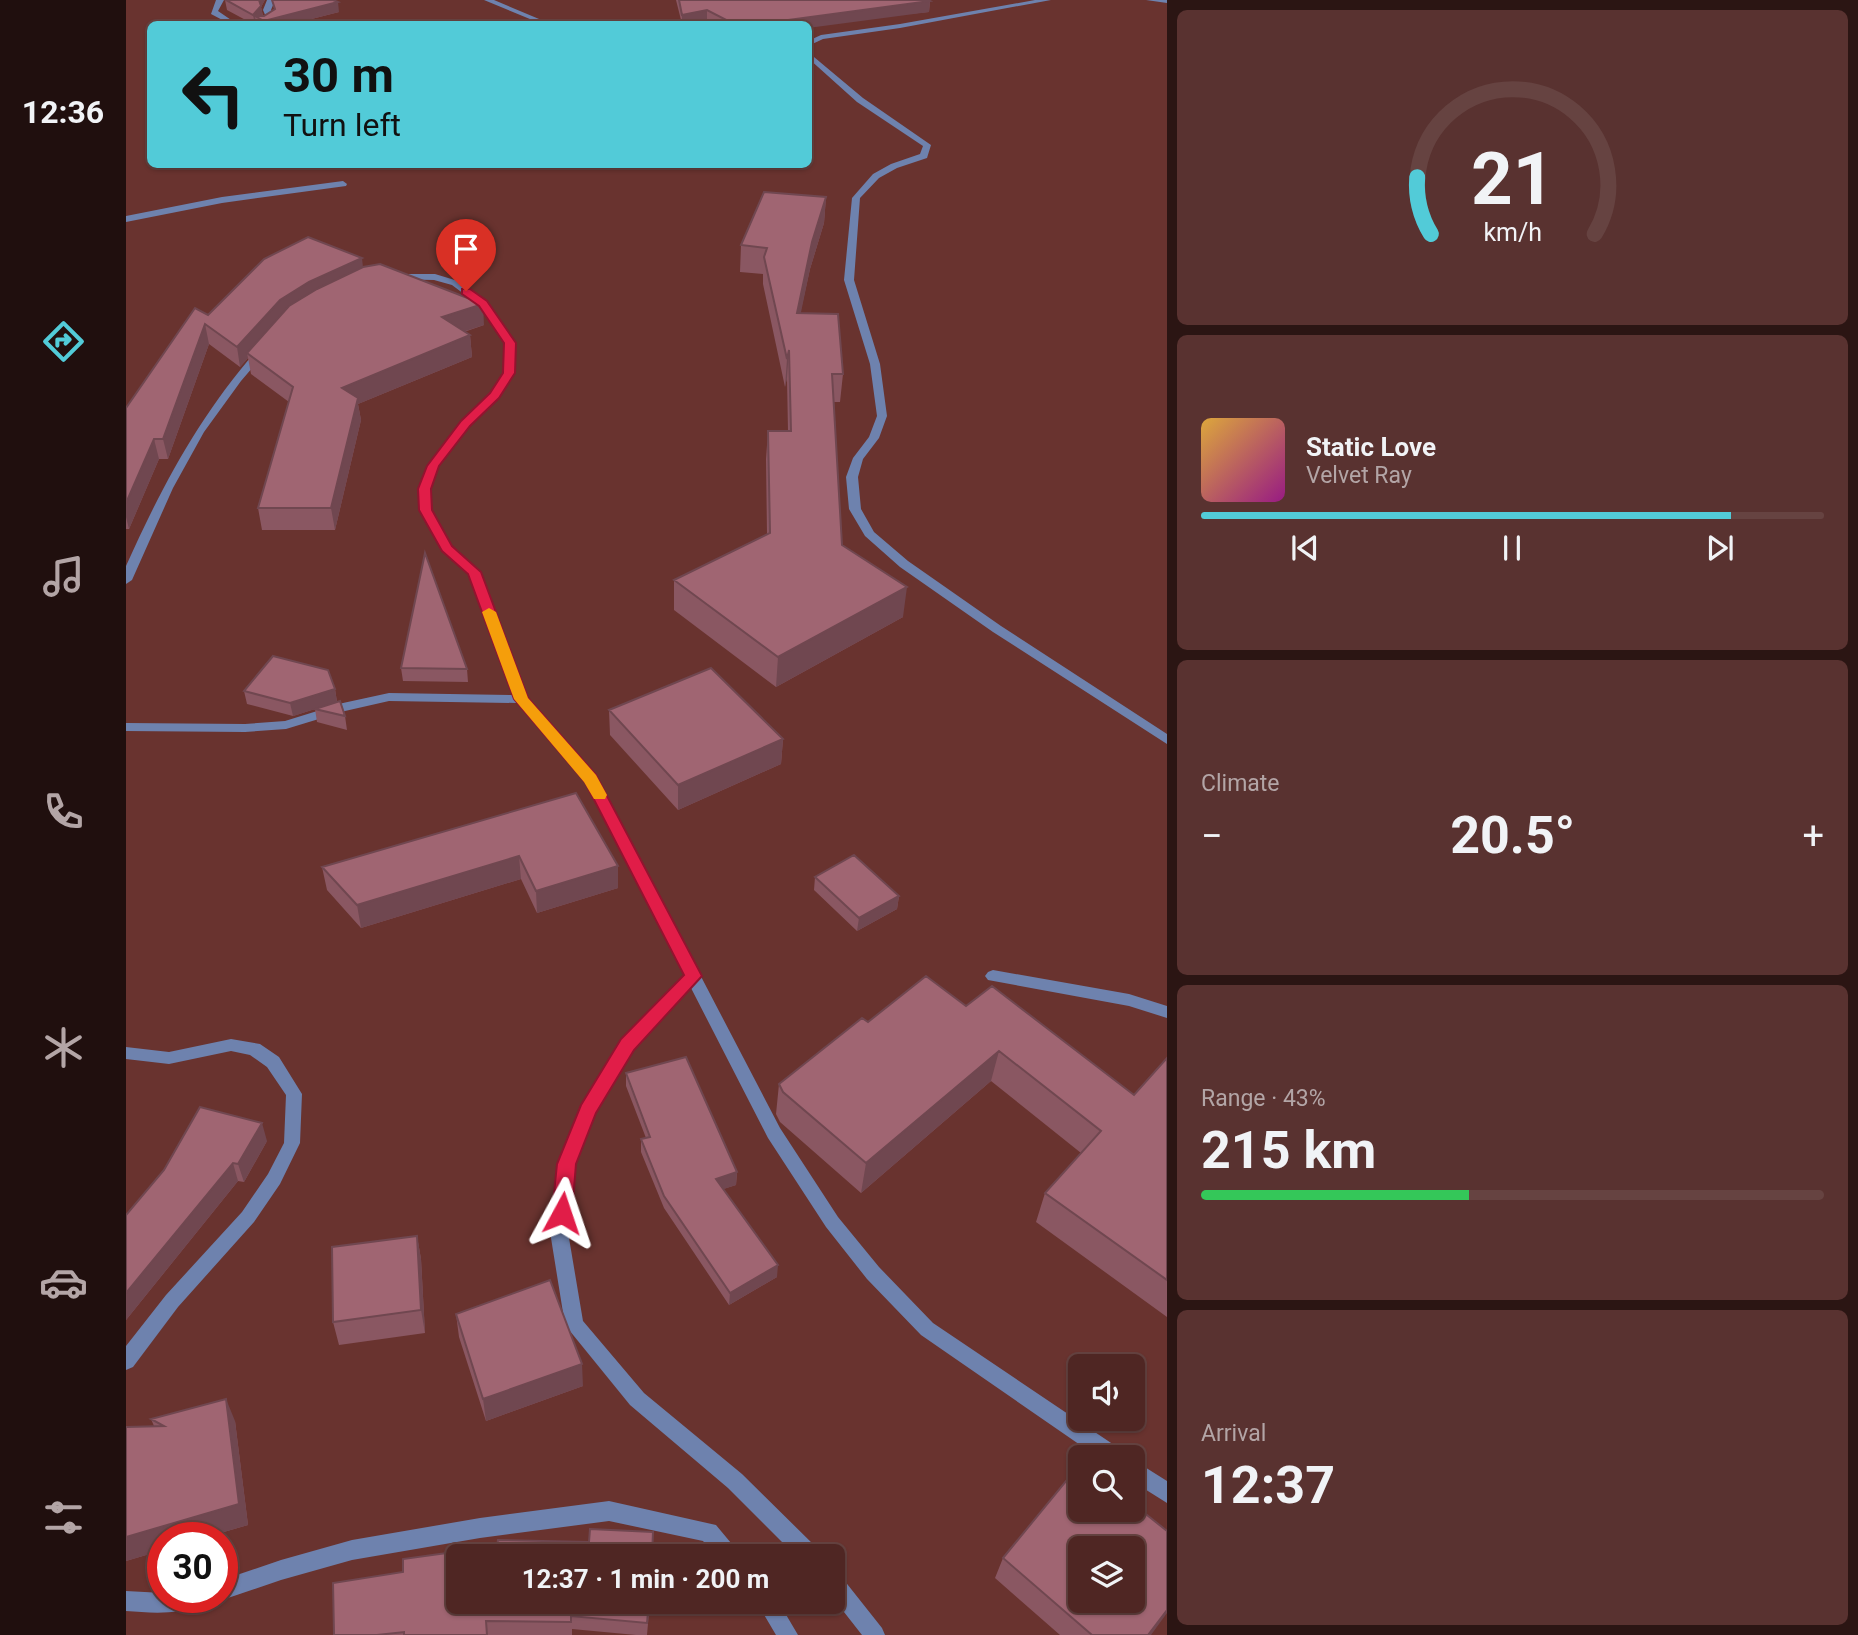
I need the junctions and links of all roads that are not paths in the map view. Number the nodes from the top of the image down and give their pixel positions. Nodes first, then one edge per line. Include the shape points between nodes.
1 (220, 0) edge
2 (271, 0) edge
3 (488, 0) edge
4 (1047, 0) edge
5 (1150, 0) edge
6 (1167, 1) edge
7 (229, 21) edge
8 (265, 21) edge
9 (540, 21) edge
10 (812, 42) edge
11 (812, 58) edge
12 (343, 184) dead end
13 (126, 219) edge
14 (385, 278) edge
15 (271, 341) edge
16 (126, 580) edge
17 (522, 699) junction
18 (126, 727) edge
19 (1167, 740) edge
20 (693, 976) junction
21 (993, 976) dead end
22 (1167, 1012) edge
23 (126, 1054) edge
24 (126, 1361) edge
25 (1097, 1445) edge
26 (1145, 1478) edge
27 (1167, 1493) edge
28 (719, 1544) edge
29 (799, 1544) edge
30 (238, 1585) edge
31 (845, 1597) edge
32 (126, 1601) edge
33 (147, 1602) edge
34 (774, 1614) edge
35 (788, 1635) edge
36 (875, 1635) edge

1 - 7 street via 214,12
2 - 8 street via 270,18
3 - 9 street
4 - 10 street
5 - 6 street
11 - 19 street via 860,100 927,145 924,156 876,176 856,198 849,280 875,364 882,416 852,477 855,509 869,534 904,564
12 - 13 street
14 - 17 street via 415,275 454,283 483,304 510,343 505,380 433,466 425,489 425,510 447,548 474,572
15 - 16 street via 208,417 172,475
17 - 18 street via 389,697 286,725
17 - 20 street via 591,779
20 - 25 street via 781,1144 832,1222 873,1273 927,1329
20 - 29 street via 628,1044 588,1111 567,1164 560,1237 574,1325 637,1399 735,1481
21 - 22 street via 1129,1000
23 - 24 street via 169,1058 231,1045 254,1049 273,1062 294,1094 292,1143 274,1179 248,1217 172,1301
26 - 27 street
28 - 30 street via 709,1532 609,1511 352,1550
31 - 36 street
32 - 33 street
34 - 35 street

